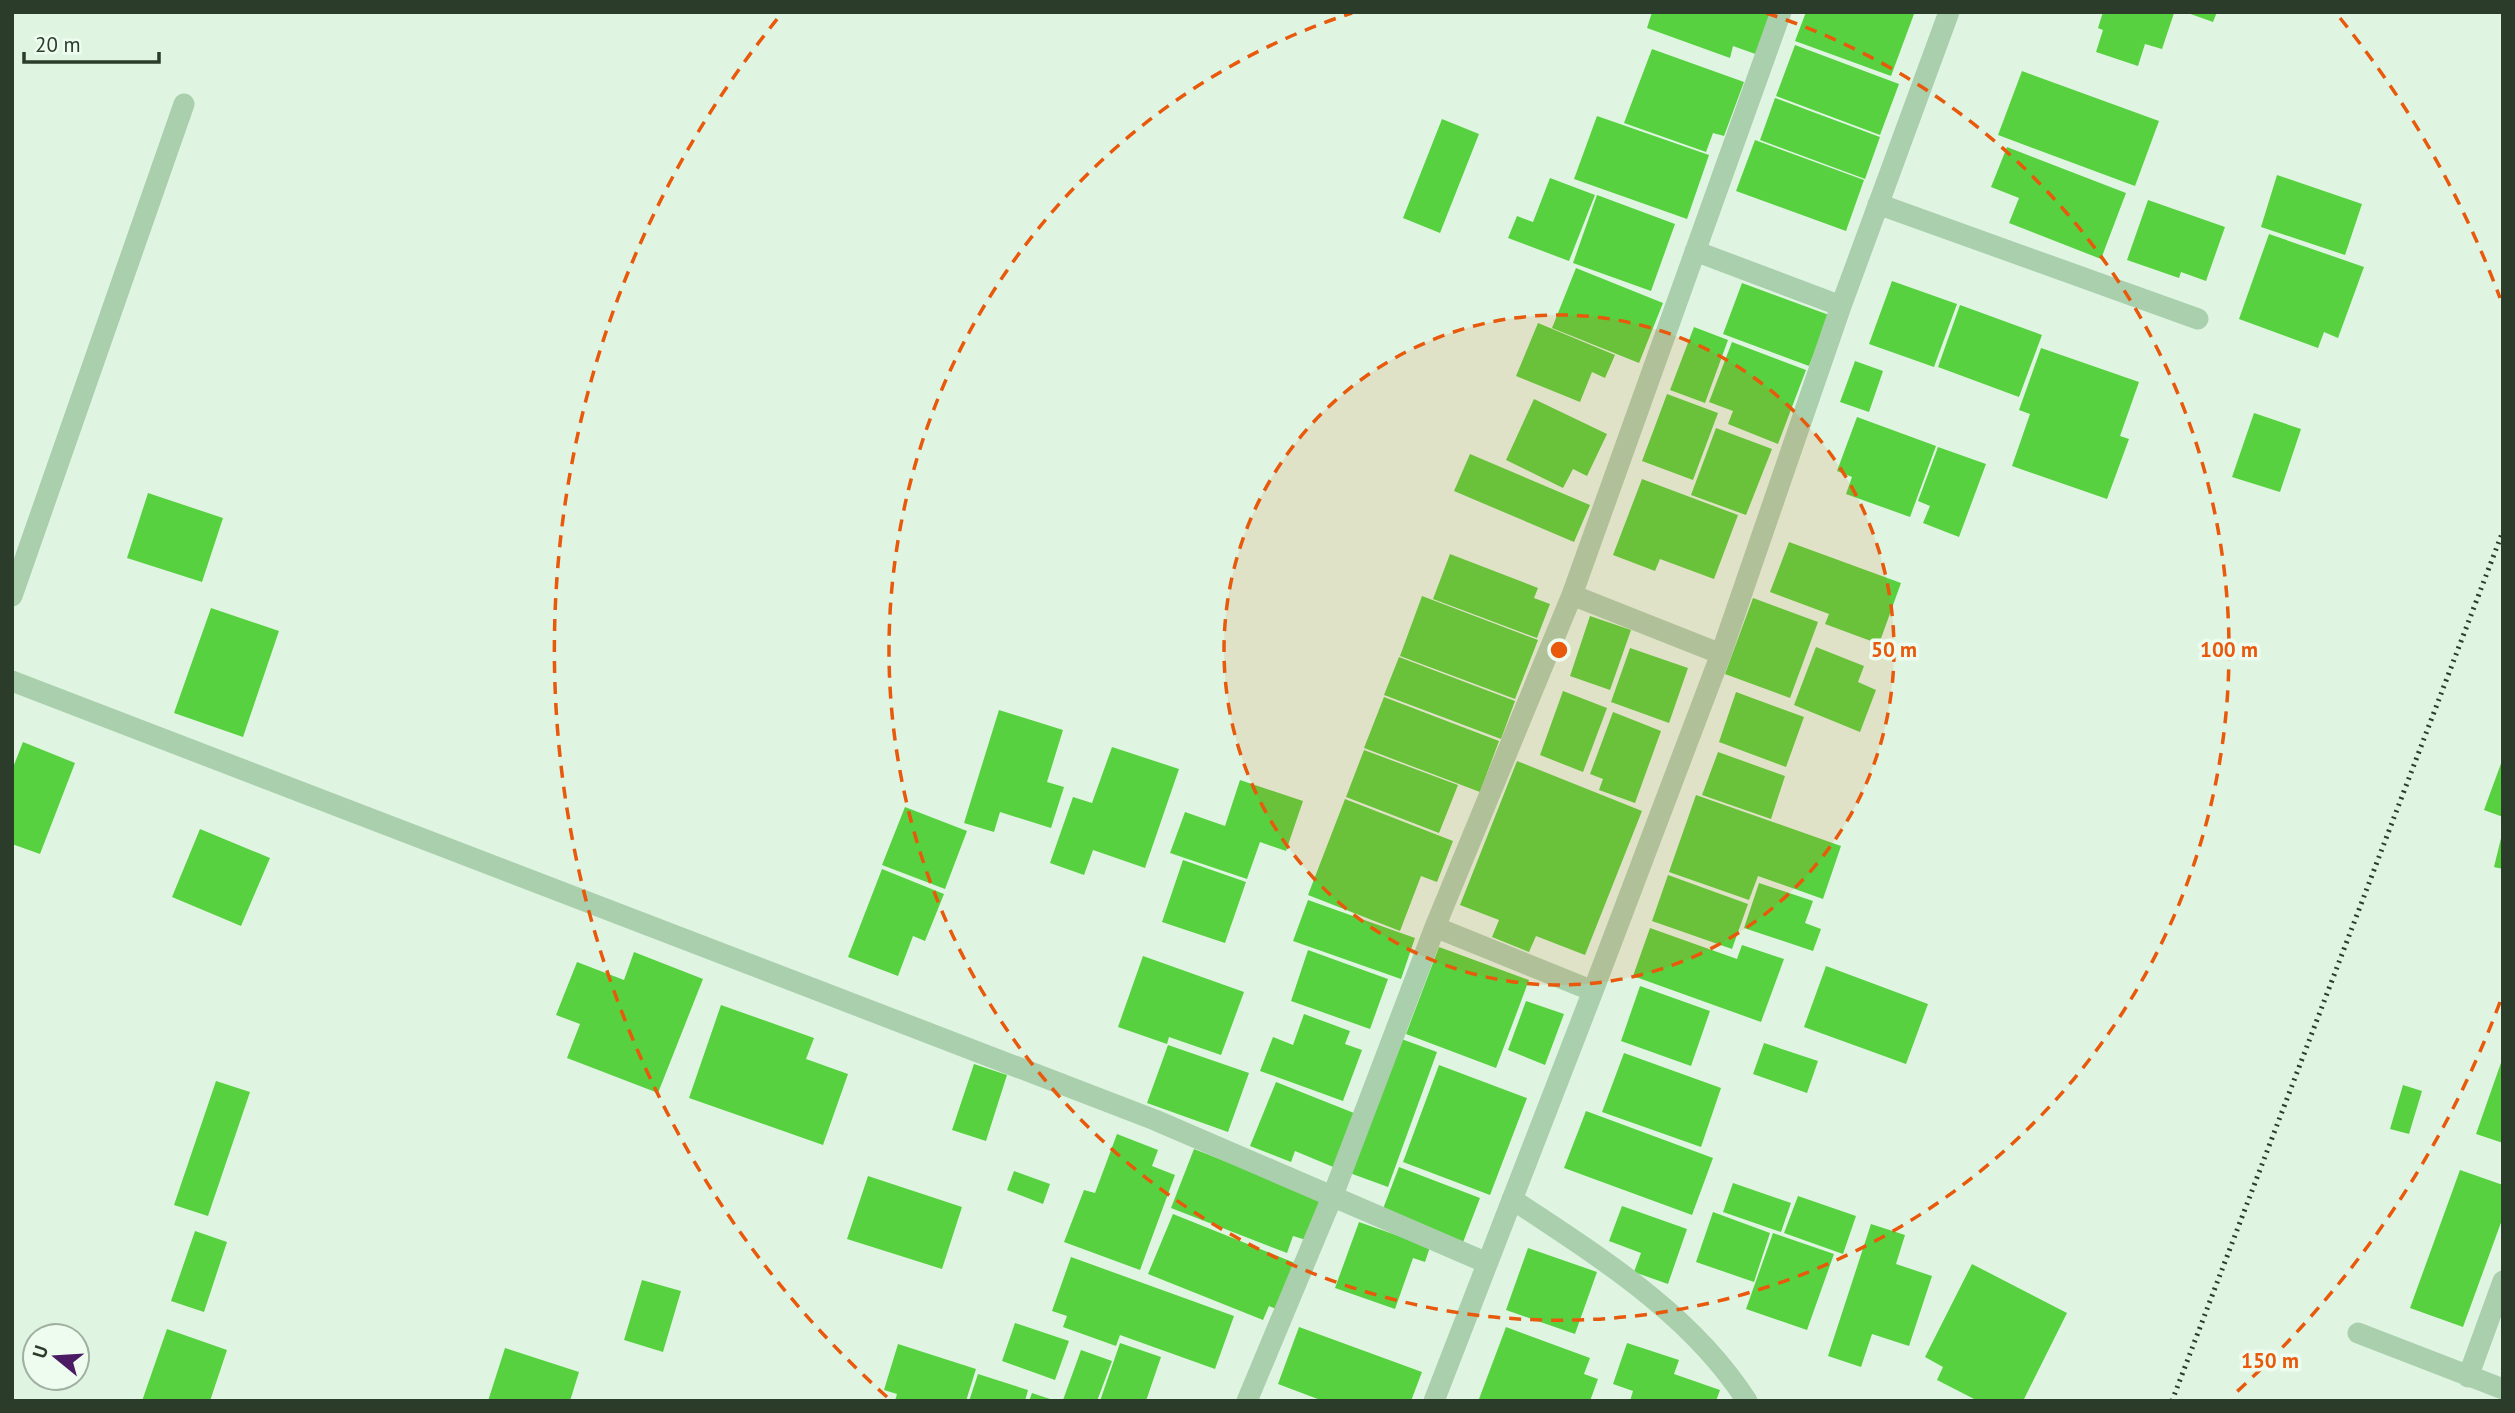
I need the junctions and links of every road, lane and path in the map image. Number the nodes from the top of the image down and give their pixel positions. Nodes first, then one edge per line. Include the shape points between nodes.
1 (1781, 12) edge
2 (1949, 12) edge
3 (184, 104) dead end
4 (1878, 204) junction
5 (1695, 251) junction
6 (1841, 306) junction
7 (2198, 319) dead end
8 (1572, 595) junction
9 (12, 596) edge
10 (1721, 654) junction
11 (12, 681) edge
12 (1435, 927) junction
13 (1593, 991) junction
14 (1333, 1195) junction
15 (1513, 1199) junction
16 (1487, 1263) junction
17 (2503, 1281) edge
18 (2358, 1333) dead end
19 (2468, 1377) junction
20 (2503, 1389) edge
21 (1247, 1401) edge
22 (1434, 1401) edge
23 (1747, 1401) edge

1 - 5 street
2 - 4 street
3 - 9 street
4 - 6 street
4 - 7 street
5 - 6 street
5 - 8 street
6 - 10 street
8 - 10 street
8 - 12 street
10 - 13 street
11 - 14 street via 1155,1120
12 - 13 street
12 - 14 street
13 - 15 street
14 - 16 street
14 - 21 street
15 - 16 street
15 - 23 street via 1619,1271 1663,1307 1708,1352
16 - 22 street
17 - 19 street
18 - 19 street
19 - 20 street

